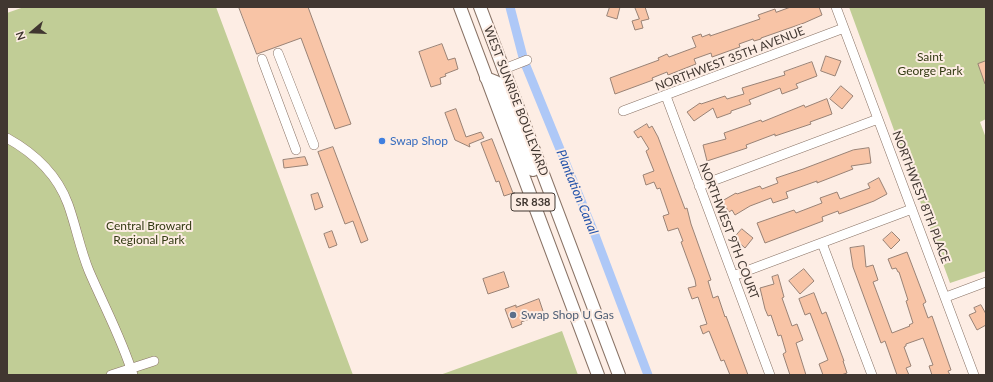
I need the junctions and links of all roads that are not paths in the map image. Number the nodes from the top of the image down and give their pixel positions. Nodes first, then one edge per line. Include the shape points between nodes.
1 (460, 7) edge
2 (480, 7) edge
3 (836, 7) edge
4 (844, 28) junction
5 (278, 53) dead end
6 (262, 59) dead end
7 (524, 61) dead end
8 (504, 69) junction
9 (486, 78) junction
10 (666, 96) junction
11 (624, 112) dead end
12 (878, 119) junction
13 (7, 138) edge
14 (314, 145) dead end
15 (296, 150) dead end
16 (699, 186) junction
17 (555, 205) junction
18 (912, 209) junction
19 (822, 243) junction
20 (733, 276) junction
21 (986, 282) edge
22 (946, 297) junction
23 (154, 361) dead end
24 (132, 372) edge
25 (112, 375) edge
26 (598, 375) edge
27 (618, 375) edge
28 (770, 375) edge
29 (872, 375) edge
30 (974, 375) edge

1 - 9 main road, WEST SUNRISE BOULEVARD / SR 838
2 - 8 main road, WEST SUNRISE BOULEVARD / SR 838
3 - 4 street, NORTHWEST 8TH PLACE
4 - 10 street, NORTHWEST 35TH AVENUE
4 - 12 street, NORTHWEST 8TH PLACE
5 - 14 street
6 - 15 street
7 - 8 street
8 - 17 main road, WEST SUNRISE BOULEVARD / SR 838
9 - 17 main road via 499,86 544,197
9 - 26 main road, WEST SUNRISE BOULEVARD / SR 838
10 - 11 street, NORTHWEST 35TH AVENUE
10 - 16 street, NORTHWEST 9TH COURT
12 - 16 street
12 - 18 street, NORTHWEST 8TH PLACE
13 - 24 street via 39,160 62,190 85,261 121,340
16 - 20 street, NORTHWEST 9TH COURT
17 - 27 main road, WEST SUNRISE BOULEVARD / SR 838
18 - 19 street
18 - 22 street, NORTHWEST 8TH PLACE
19 - 20 street
19 - 29 street
20 - 28 street, NORTHWEST 9TH COURT
21 - 22 street
22 - 30 street, NORTHWEST 8TH PLACE
23 - 24 street
24 - 25 street

